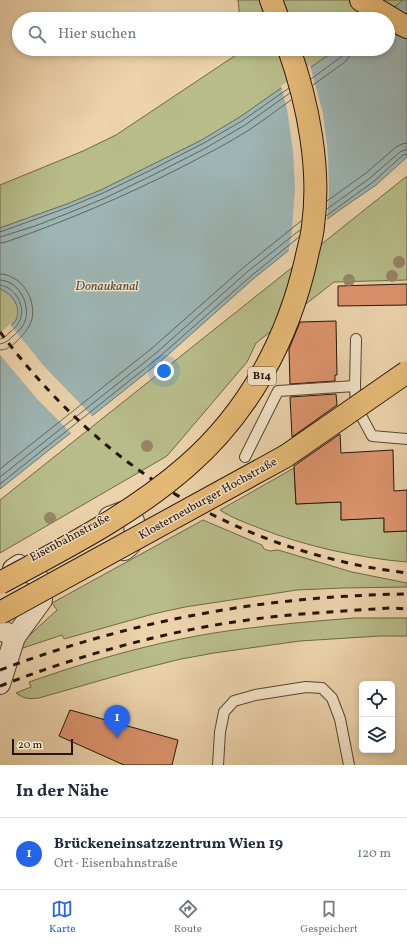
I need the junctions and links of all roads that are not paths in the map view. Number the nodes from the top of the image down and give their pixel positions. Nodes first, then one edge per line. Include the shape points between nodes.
1 (271, 0) edge
2 (361, 0) edge
3 (275, 12) edge
4 (381, 12) edge
5 (395, 21) edge
6 (407, 27) edge
7 (291, 56) edge
8 (356, 340) dead end
9 (407, 372) edge
10 (355, 386) junction
11 (407, 440) edge
12 (245, 457) dead end
13 (19, 565) junction
14 (0, 577) edge
15 (0, 583) edge
16 (42, 600) junction
17 (0, 613) edge
18 (7, 632) edge
19 (0, 684) edge
20 (218, 765) edge
21 (349, 765) edge

1 - 3 highway
2 - 4 highway
5 - 6 highway
7 - 15 highway, B14, bridge via 306,109 313,151 313,226 302,277 288,321 265,371 221,432 188,465 152,495 95,532
8 - 10 lane
9 - 17 highway, Klosterneuburger Hochstraße, bridge via 286,456
10 - 11 lane via 356,406 372,436
10 - 12 lane via 278,392
13 - 14 street, Eisenbahnstraße
13 - 16 street, Eisenbahnstraße via 38,578
13 - 16 street, Eisenbahnstraße via 102,520 122,512 134,521 135,536 128,548 84,572
16 - 18 street, Eisenbahnstraße
18 - 19 street, Eisenbahnstraße
20 - 21 lane via 224,712 234,701 306,687 322,688 332,698 340,719

